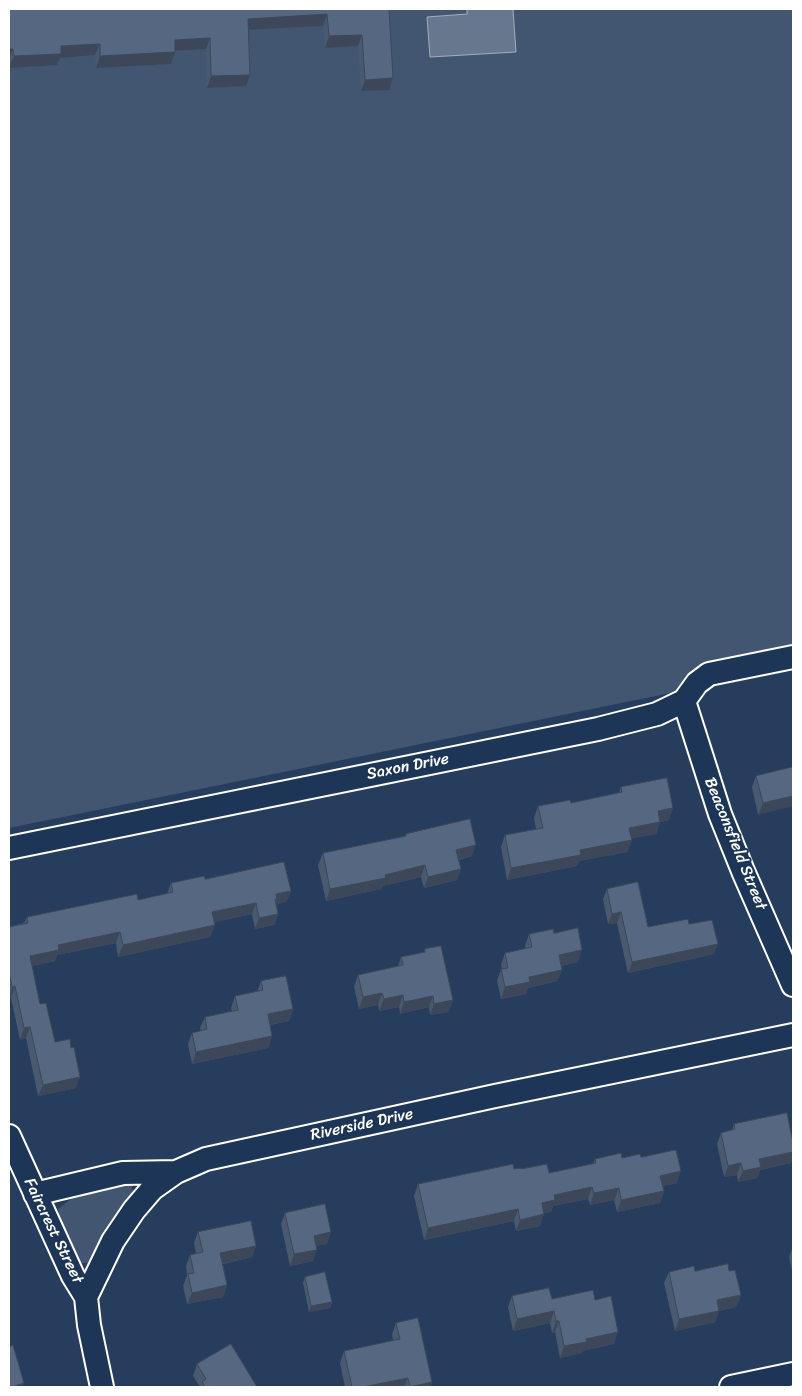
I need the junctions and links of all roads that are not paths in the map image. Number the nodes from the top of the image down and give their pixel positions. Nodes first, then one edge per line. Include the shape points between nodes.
1 (793, 657) edge
2 (684, 701) junction
3 (9, 848) edge
4 (793, 985) edge
5 (793, 1035) edge
6 (9, 1136) edge
7 (176, 1172) junction
8 (35, 1194) junction
9 (86, 1298) junction
10 (793, 1374) edge
11 (102, 1387) edge
12 (732, 1387) edge

1 - 2 street, Saxon Drive via 709,674 697,683
2 - 3 street, Saxon Drive via 657,714 598,729
2 - 4 street, Beaconsfield Street via 720,814
5 - 7 street, Riverside Drive via 206,1159
6 - 8 street, Faircrest Street
7 - 8 street via 123,1173
7 - 9 street, Riverside Drive via 152,1189 134,1210 113,1241
8 - 9 street, Faircrest Street
9 - 11 street, Riverside Drive via 88,1325
10 - 12 street

